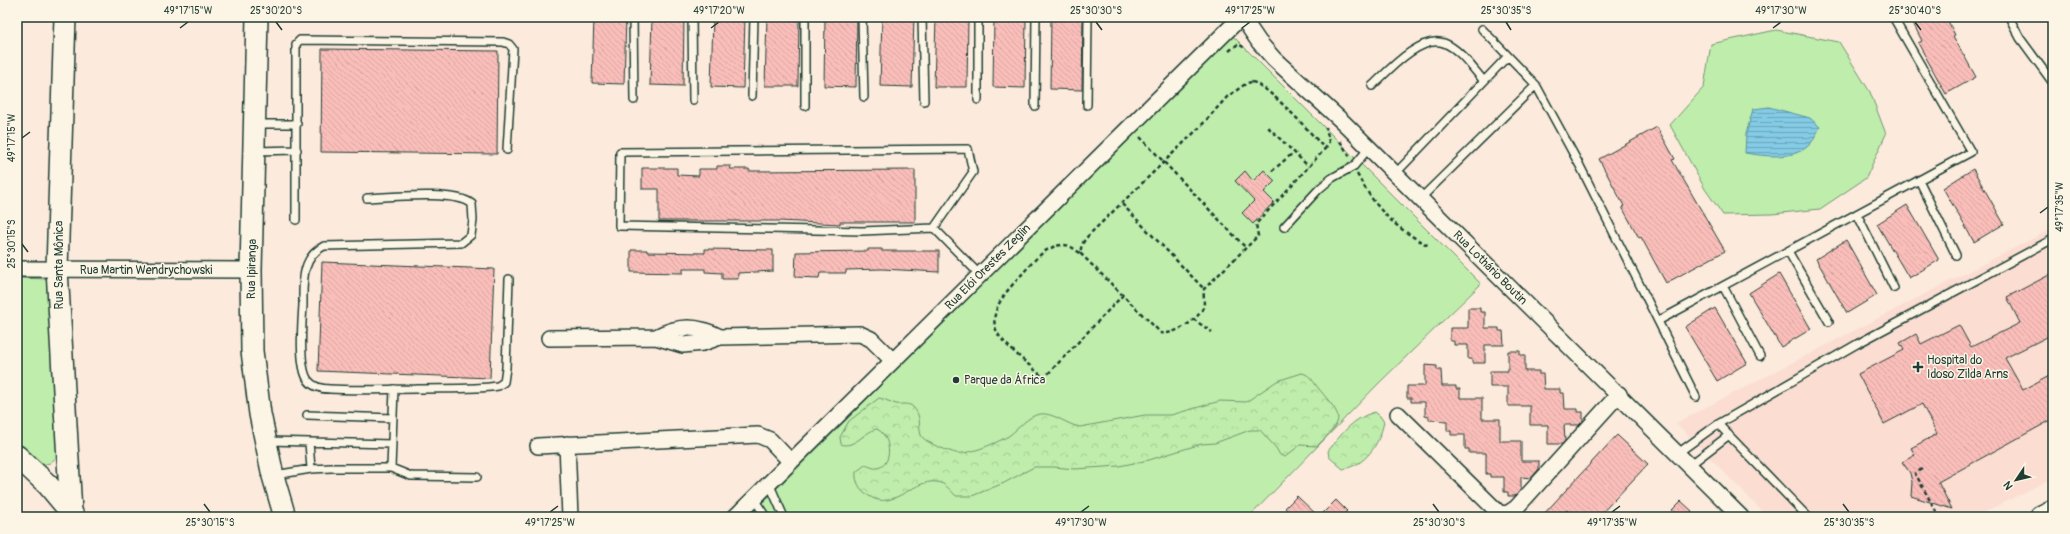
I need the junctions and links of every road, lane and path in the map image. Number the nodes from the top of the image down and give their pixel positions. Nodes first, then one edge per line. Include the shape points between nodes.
1 (66, 17) edge
2 (257, 17) edge
3 (633, 17) edge
4 (692, 17) edge
5 (754, 17) edge
6 (805, 17) edge
7 (862, 17) edge
8 (922, 17) edge
9 (978, 17) edge
10 (1036, 17) edge
11 (1088, 17) edge
12 (1241, 17) edge
13 (1893, 17) edge
14 (2009, 17) edge
15 (1482, 29) dead end
16 (1248, 50) dead end
17 (1227, 54) dead end
18 (1508, 56) junction
19 (1484, 81) junction
20 (2053, 83) edge
21 (1536, 85) junction
22 (1372, 86) dead end
23 (752, 96) dead end
24 (864, 97) dead end
25 (634, 100) dead end
26 (693, 100) dead end
27 (978, 100) dead end
28 (924, 102) dead end
29 (1087, 105) dead end
30 (805, 106) dead end
31 (1035, 106) dead end
32 (254, 124) junction
33 (297, 124) junction
34 (1268, 127) dead end
35 (1330, 129) dead end
36 (1144, 130) dead end
37 (1138, 136) junction
38 (1134, 140) dead end
39 (1339, 140) dead end
40 (1370, 148) junction
41 (1325, 149) junction
42 (297, 150) junction
43 (507, 150) dead end
44 (254, 151) junction
45 (1293, 152) junction
46 (1164, 162) junction
47 (1354, 166) junction
48 (1309, 167) junction
49 (1272, 170) dead end
50 (1396, 174) junction
51 (1919, 180) junction
52 (367, 198) dead end
53 (1420, 199) junction
54 (1122, 204) junction
55 (1857, 214) junction
56 (296, 220) dead end
57 (1284, 227) dead end
58 (934, 228) junction
59 (2053, 239) edge
60 (1429, 246) dead end
61 (1246, 248) junction
62 (1788, 251) junction
63 (1081, 254) junction
64 (1956, 255) dead end
65 (17, 269) edge
66 (57, 269) junction
67 (251, 270) junction
68 (980, 275) junction
69 (509, 279) dead end
70 (1723, 286) junction
71 (1894, 288) dead end
72 (1204, 289) junction
73 (1123, 295) junction
74 (1193, 319) junction
75 (1658, 321) junction
76 (1829, 322) dead end
77 (1212, 332) dead end
78 (549, 338) dead end
79 (1760, 356) dead end
80 (893, 360) junction
81 (394, 389) junction
82 (1619, 394) junction
83 (1696, 397) dead end
84 (1398, 414) dead end
85 (307, 415) dead end
86 (393, 418) junction
87 (1718, 424) junction
88 (1729, 435) junction
89 (265, 441) junction
90 (309, 442) junction
91 (392, 444) junction
92 (567, 444) junction
93 (538, 446) dead end
94 (1678, 453) junction
95 (17, 456) edge
96 (791, 462) junction
97 (1690, 465) junction
98 (391, 468) junction
99 (310, 469) junction
100 (1922, 469) dead end
101 (273, 476) junction
102 (477, 477) dead end
103 (769, 483) junction
104 (754, 499) junction
105 (2053, 511) edge
106 (73, 514) edge
107 (285, 517) edge
108 (570, 517) edge
109 (735, 517) edge
110 (766, 517) edge
111 (784, 517) edge
112 (1741, 517) edge
113 (1808, 517) edge
114 (1939, 517) edge
115 (2041, 517) edge

1 - 66 main road, Rua Santa Mônica
2 - 32 main road, Rua Ipiranga
3 - 25 lane
4 - 26 lane
5 - 23 lane
6 - 30 lane
7 - 24 lane
8 - 28 lane
9 - 27 lane
10 - 31 lane
11 - 29 lane
12 - 40 street, Rua Lothário Boutin via 1274,59
12 - 68 street, Rua Elói Orestes Zeglin
13 - 51 lane via 1971,152
14 - 20 lane via 2036,63
15 - 18 lane
16 - 17 path via 1238,44
18 - 19 lane
18 - 21 lane
19 - 22 lane via 1454,48 1442,42 1425,44 1412,50
19 - 50 lane
21 - 53 lane
21 - 75 lane
32 - 33 lane
32 - 44 main road, Rua Ipiranga
33 - 42 lane
33 - 43 lane via 296,44 300,40 502,42 509,44 513,49
34 - 45 path
35 - 41 path via 1325,124 1329,135
36 - 37 path
37 - 38 path
37 - 46 path
39 - 47 path
40 - 47 lane
40 - 50 street, Rua Lothário Boutin
41 - 46 path via 1270,93 1252,82 1228,97
41 - 48 path
42 - 44 lane
42 - 56 lane
44 - 67 main road, Rua Ipiranga
45 - 48 path
45 - 49 path
46 - 54 path
46 - 61 path
47 - 57 lane via 1332,178
47 - 60 path via 1366,192 1385,216 1398,228
48 - 61 path via 1256,224 1258,236
50 - 53 street, Rua Lothário Boutin
51 - 55 lane
51 - 64 lane
52 - 81 lane via 459,197 472,204 471,235 461,243 324,246 315,251 306,264 303,294 303,363 308,380 316,387 330,389
53 - 82 street, Rua Lothário Boutin
54 - 63 path via 1083,242
54 - 72 path
55 - 62 lane
55 - 71 lane
58 - 58 lane via 862,231 619,226 620,152 968,149 973,172
58 - 68 lane
59 - 87 lane via 1857,344
61 - 72 path
62 - 70 lane
62 - 76 lane
63 - 73 path
63 - 73 path via 1070,246 1053,247 1036,258 1005,293 999,303 995,319 998,333 1005,342 1044,378
65 - 66 street, Rua Martin Wendrychowski
66 - 67 street, Rua Martin Wendrychowski
66 - 106 main road, Rua Santa Mônica
67 - 89 main road, Rua Ipiranga via 252,351
68 - 80 street, Rua Elói Orestes Zeglin
69 - 81 lane via 504,382 498,386 485,388
70 - 75 lane
70 - 79 lane
72 - 74 path via 1203,308
73 - 74 path via 1161,333 1179,330
74 - 77 path
75 - 83 lane
78 - 80 street via 656,337 683,345 703,343 720,337 866,335
80 - 96 street, Rua Elói Orestes Zeglin
81 - 86 lane
82 - 84 street via 1516,508 1507,514 1499,513
82 - 94 street, Rua Lothário Boutin
85 - 86 lane
86 - 91 lane
87 - 88 lane
87 - 94 lane
88 - 97 lane
88 - 113 lane
89 - 90 lane
89 - 101 main road, Rua Ipiranga
90 - 91 lane
90 - 99 lane
91 - 98 lane
92 - 93 street
92 - 96 street via 758,435 770,440
92 - 108 street
94 - 97 street, Rua Lothário Boutin
95 - 106 main road via 48,485
96 - 103 street, Rua Elói Orestes Zeglin
97 - 112 street, Rua Lothário Boutin
98 - 99 lane
98 - 102 lane via 411,476
99 - 101 lane
100 - 114 path via 1915,473
101 - 107 main road, Rua Ipiranga
103 - 104 street, Rua Elói Orestes Zeglin
103 - 111 lane
104 - 109 street, Rua Elói Orestes Zeglin
104 - 110 lane
105 - 115 main road

